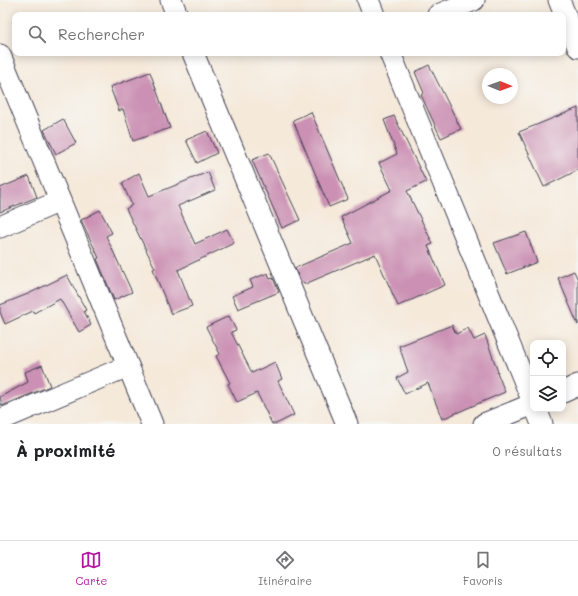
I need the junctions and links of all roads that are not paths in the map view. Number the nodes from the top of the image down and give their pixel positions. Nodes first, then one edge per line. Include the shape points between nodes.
1 (171, 0) edge
2 (368, 0) edge
3 (474, 0) edge
4 (559, 0) edge
5 (176, 12) edge
6 (373, 12) edge
7 (445, 12) edge
8 (564, 12) edge
9 (566, 17) edge
10 (578, 47) edge
11 (0, 55) edge
12 (194, 56) edge
13 (391, 56) edge
14 (60, 201) junction
15 (0, 227) edge
16 (128, 366) junction
17 (578, 385) edge
18 (566, 391) edge
19 (530, 396) edge
20 (530, 404) edge
21 (537, 412) edge
22 (0, 420) edge
23 (152, 424) edge
24 (347, 424) edge
25 (484, 424) edge
26 (542, 424) edge

1 - 5 street
2 - 6 street
3 - 7 street
4 - 8 street
9 - 10 street
11 - 14 street
12 - 24 street
13 - 19 street
14 - 15 street
14 - 16 street
16 - 22 street
16 - 23 street
17 - 18 street
20 - 25 street
21 - 26 street

